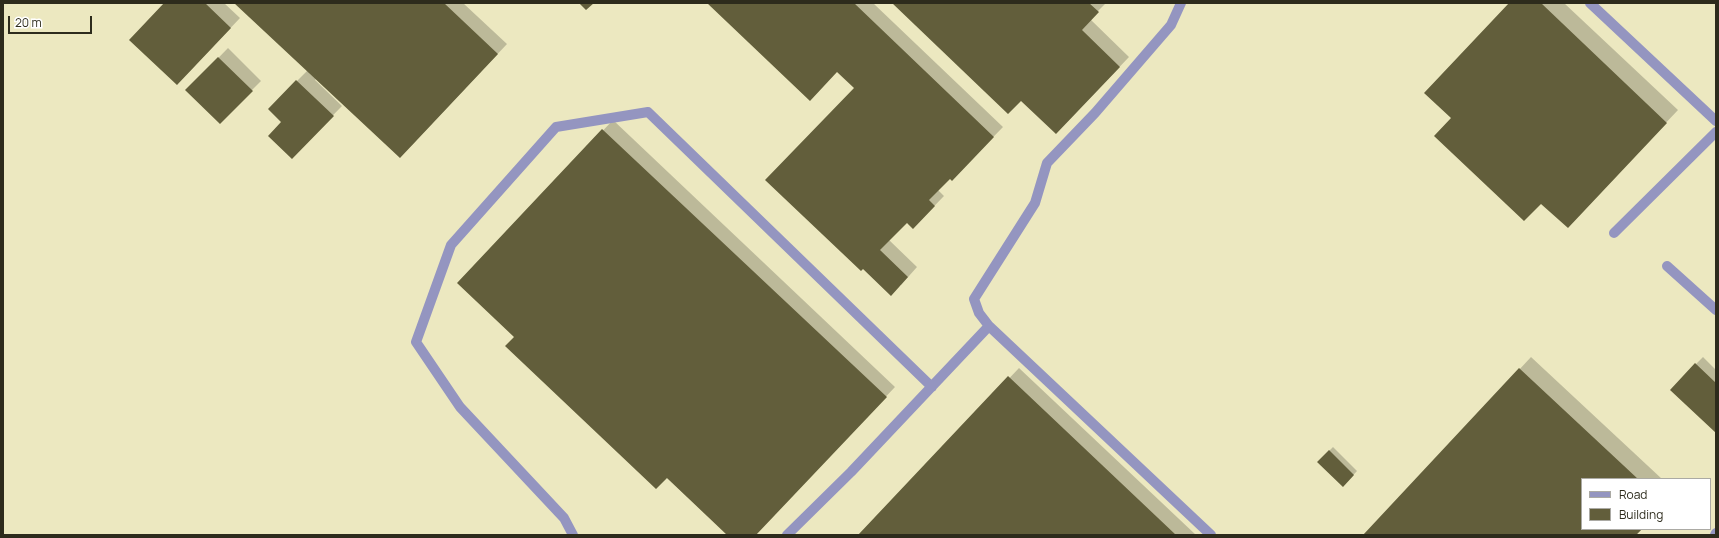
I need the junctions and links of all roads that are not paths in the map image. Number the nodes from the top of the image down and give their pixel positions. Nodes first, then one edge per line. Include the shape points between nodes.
1 (1181, 3) edge
2 (1590, 3) edge
3 (1716, 121) edge
4 (1716, 132) edge
5 (1614, 233) dead end
6 (1667, 266) dead end
7 (1716, 310) edge
8 (988, 326) junction
9 (932, 387) junction
10 (573, 535) edge
11 (787, 535) edge
12 (1211, 535) edge

1 - 8 lane via 1171,25 1095,113 1047,163 1035,203 974,299 979,313
2 - 3 lane
4 - 5 lane
6 - 7 lane
8 - 9 lane
8 - 12 lane
9 - 10 lane via 648,112 556,127 451,245 416,342 460,407 564,518
9 - 11 lane

